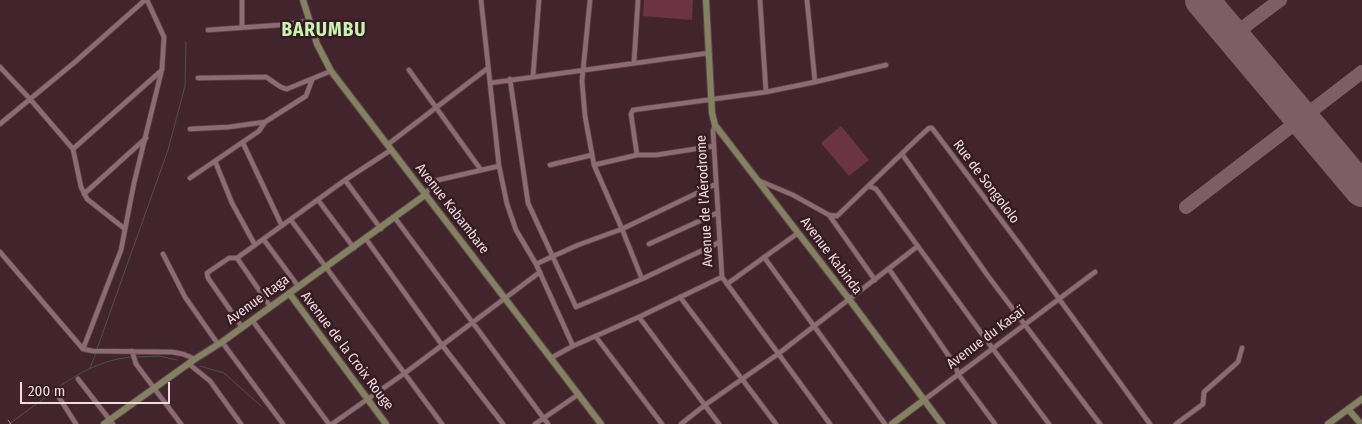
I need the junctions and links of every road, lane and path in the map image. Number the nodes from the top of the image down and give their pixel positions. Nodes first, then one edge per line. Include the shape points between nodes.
1 (146, 0) edge
2 (242, 0) edge
3 (303, 0) edge
4 (481, 0) edge
5 (539, 0) edge
6 (590, 0) edge
7 (638, 0) edge
8 (706, 0) edge
9 (760, 0) edge
10 (808, 0) edge
11 (308, 20) junction
12 (242, 27) junction
13 (208, 30) dead end
14 (709, 52) junction
15 (634, 62) junction
16 (886, 64) dead end
17 (0, 67) edge
18 (488, 68) junction
19 (162, 69) junction
20 (410, 70) dead end
21 (331, 71) junction
22 (583, 71) junction
23 (533, 76) junction
24 (198, 78) dead end
25 (510, 79) junction
26 (312, 80) junction
27 (815, 82) junction
28 (490, 83) junction
29 (766, 92) junction
30 (30, 98) junction
31 (711, 99) junction
32 (437, 108) junction
33 (265, 122) junction
34 (0, 124) edge
35 (715, 125) junction
36 (190, 128) dead end
37 (146, 138) junction
38 (243, 143) junction
39 (714, 146) junction
40 (389, 148) junction
41 (73, 149) junction
42 (902, 154) junction
43 (592, 155) junction
44 (636, 155) junction
45 (215, 161) junction
46 (550, 165) dead end
47 (594, 165) junction
48 (499, 166) junction
49 (480, 170) junction
50 (190, 178) dead end
51 (345, 180) junction
52 (758, 180) junction
53 (716, 184) junction
54 (869, 186) junction
55 (84, 194) junction
56 (426, 194) junction
57 (318, 200) junction
58 (717, 213) junction
59 (829, 215) junction
60 (395, 218) junction
61 (291, 220) junction
62 (282, 226) junction
63 (622, 228) junction
64 (380, 229) junction
65 (125, 230) junction
66 (798, 233) junction
67 (366, 239) junction
68 (264, 240) junction
69 (720, 242) junction
70 (648, 244) dead end
71 (256, 245) junction
72 (918, 246) junction
73 (354, 248) junction
74 (0, 252) edge
75 (163, 254) dead end
76 (552, 256) junction
77 (764, 257) junction
78 (237, 258) junction
79 (536, 264) junction
80 (326, 266) junction
81 (889, 269) junction
82 (540, 272) junction
83 (1095, 272) dead end
84 (722, 276) junction
85 (642, 279) junction
86 (875, 280) junction
87 (728, 284) junction
88 (298, 286) junction
89 (288, 293) junction
90 (680, 297) junction
91 (505, 298) junction
92 (1060, 299) junction
93 (849, 300) junction
94 (270, 306) junction
95 (639, 317) junction
96 (252, 320) junction
97 (472, 323) junction
98 (1025, 324) junction
99 (814, 326) junction
100 (242, 327) junction
101 (596, 337) junction
102 (220, 343) junction
103 (442, 345) junction
104 (573, 346) junction
105 (1242, 348) dead end
106 (84, 349) junction
107 (993, 349) junction
108 (133, 353) junction
109 (778, 354) junction
110 (551, 358) junction
111 (195, 359) junction
112 (188, 364) junction
113 (405, 373) junction
114 (958, 374) junction
115 (78, 379) dead end
116 (742, 379) junction
117 (155, 388) junction
118 (55, 391) dead end
119 (579, 394) junction
120 (367, 398) junction
121 (1362, 399) edge
122 (924, 400) junction
123 (705, 405) junction
124 (1348, 409) junction
125 (543, 418) junction
126 (109, 423) edge
127 (76, 424) edge
128 (181, 424) edge
129 (241, 424) edge
130 (283, 424) edge
131 (330, 424) edge
132 (386, 424) edge
133 (442, 424) edge
134 (503, 424) edge
135 (535, 424) edge
136 (548, 424) edge
137 (601, 424) edge
138 (662, 424) edge
139 (681, 424) edge
140 (718, 424) edge
141 (776, 424) edge
142 (830, 424) edge
143 (885, 424) edge
144 (892, 424) edge
145 (942, 424) edge
146 (995, 424) edge
147 (1049, 424) edge
148 (1100, 424) edge
149 (1150, 424) edge
150 (1176, 424) edge
151 (1328, 424) edge
152 (1361, 424) edge

1 - 19 street via 164,38
1 - 30 street
2 - 12 street
3 - 11 street, Avenue Kabambare
4 - 18 street
5 - 23 street
6 - 22 street
7 - 15 street
8 - 14 street
9 - 29 street
10 - 27 street
11 - 12 street
11 - 21 street, Avenue Kabambare
12 - 13 street
14 - 15 street
14 - 31 street
15 - 22 street
16 - 27 street
17 - 30 street
18 - 28 street
18 - 32 street
19 - 37 street
19 - 41 street
20 - 32 street
21 - 26 street
21 - 40 street, Avenue Kabambare
22 - 23 street
22 - 43 street via 585,116
23 - 25 street
24 - 26 street via 266,77 287,89
25 - 28 street
25 - 76 street via 526,195
26 - 33 street via 306,96
27 - 29 street
28 - 48 street
29 - 31 street
30 - 34 street
30 - 41 street
31 - 35 street, Avenue Kabinda
31 - 44 street via 633,110
32 - 40 street
32 - 49 street
33 - 36 street
33 - 38 street
35 - 39 street, Avenue de l’Aérodrome
35 - 52 street, Avenue Kabinda
37 - 55 street
37 - 65 street
38 - 45 street
38 - 62 street
39 - 44 street
39 - 53 street, Avenue de l’Aérodrome
40 - 51 street
40 - 56 street, Avenue Kabambare
41 - 55 street
42 - 54 street, Rue de Songololo
42 - 92 street, Rue de Songololo via 932,128
42 - 98 street
43 - 46 street
43 - 47 street
44 - 47 street
45 - 50 street
45 - 71 street via 232,203
47 - 63 street
48 - 49 street
48 - 79 street via 516,230
49 - 56 street via 434,181
51 - 57 street
51 - 64 street
52 - 59 street
52 - 66 street, Avenue Kabinda
53 - 58 street, Avenue de l’Aérodrome
53 - 63 street
54 - 59 street, Rue de Songololo via 841,213
54 - 72 street via 876,188
55 - 65 street via 98,210
56 - 60 street, Avenue Itaga
56 - 91 street, Avenue Kabambare
57 - 61 street
57 - 73 street
58 - 69 street, Avenue de l’Aérodrome
58 - 70 street
59 - 86 street
60 - 64 street, Avenue Itaga
60 - 97 street
61 - 62 street
61 - 80 street
62 - 68 street
63 - 76 street
63 - 85 street
64 - 67 street, Avenue Itaga
65 - 106 street via 121,250
66 - 77 street
66 - 93 street, Avenue Kabinda
67 - 73 street, Avenue Itaga
67 - 103 street
68 - 71 street
68 - 88 street
69 - 84 street, Avenue de l’Aérodrome
69 - 85 street
71 - 78 street
72 - 81 street
72 - 107 street
73 - 80 street, Avenue Itaga
74 - 106 street
75 - 102 street via 185,297
76 - 79 street
76 - 85 street via 578,307
77 - 87 street
77 - 99 street
78 - 94 street
78 - 100 street via 230,258 207,275
79 - 82 street
80 - 88 street, Avenue Itaga
80 - 113 street
81 - 86 street
81 - 114 street
82 - 91 street
82 - 104 street
83 - 92 street, Avenue du Kasaï
84 - 87 street
84 - 90 street
86 - 93 street
87 - 109 street
88 - 89 street, Avenue Itaga
89 - 94 street, Avenue Itaga
89 - 120 street, Avenue de la Croix Rouge
90 - 95 street
90 - 116 street
91 - 97 street
91 - 110 street, Avenue Kabambare
92 - 98 street, Avenue du Kasaï
92 - 149 street, Rue de Songololo
93 - 99 street
93 - 122 street, Avenue Kabinda
94 - 96 street, Avenue Itaga
95 - 101 street
95 - 123 street
96 - 100 street, Avenue Itaga
96 - 131 street
97 - 103 street
97 - 125 street
98 - 107 street, Avenue du Kasaï
98 - 148 street
99 - 109 street
99 - 143 street
100 - 102 street, Avenue Itaga
101 - 104 street
101 - 138 street
102 - 111 street, Avenue Itaga
102 - 130 street
103 - 113 street
103 - 134 street
104 - 110 street
105 - 150 street via 1238,362 1204,392 1203,404
106 - 108 street
107 - 114 street, Avenue du Kasaï
107 - 147 street
108 - 111 street via 178,352
108 - 117 street via 134,360
109 - 116 street
109 - 142 street
110 - 119 street, Avenue Kabambare
111 - 112 street, Avenue Itaga
112 - 117 street, Avenue Itaga
112 - 129 street via 210,381
113 - 120 street
113 - 133 street
114 - 122 street, Avenue du Kasaï
114 - 146 street
115 - 126 street
116 - 123 street
116 - 141 street
117 - 126 street, Avenue Itaga
117 - 128 street
118 - 127 street
119 - 125 street
119 - 137 street, Avenue Kabambare
120 - 131 street
120 - 132 street, Avenue de la Croix Rouge
121 - 124 street
122 - 144 street, Avenue du Kasaï
122 - 145 street, Avenue Kabinda
123 - 139 street
123 - 140 street
124 - 151 street
124 - 152 street
125 - 135 street
125 - 136 street

